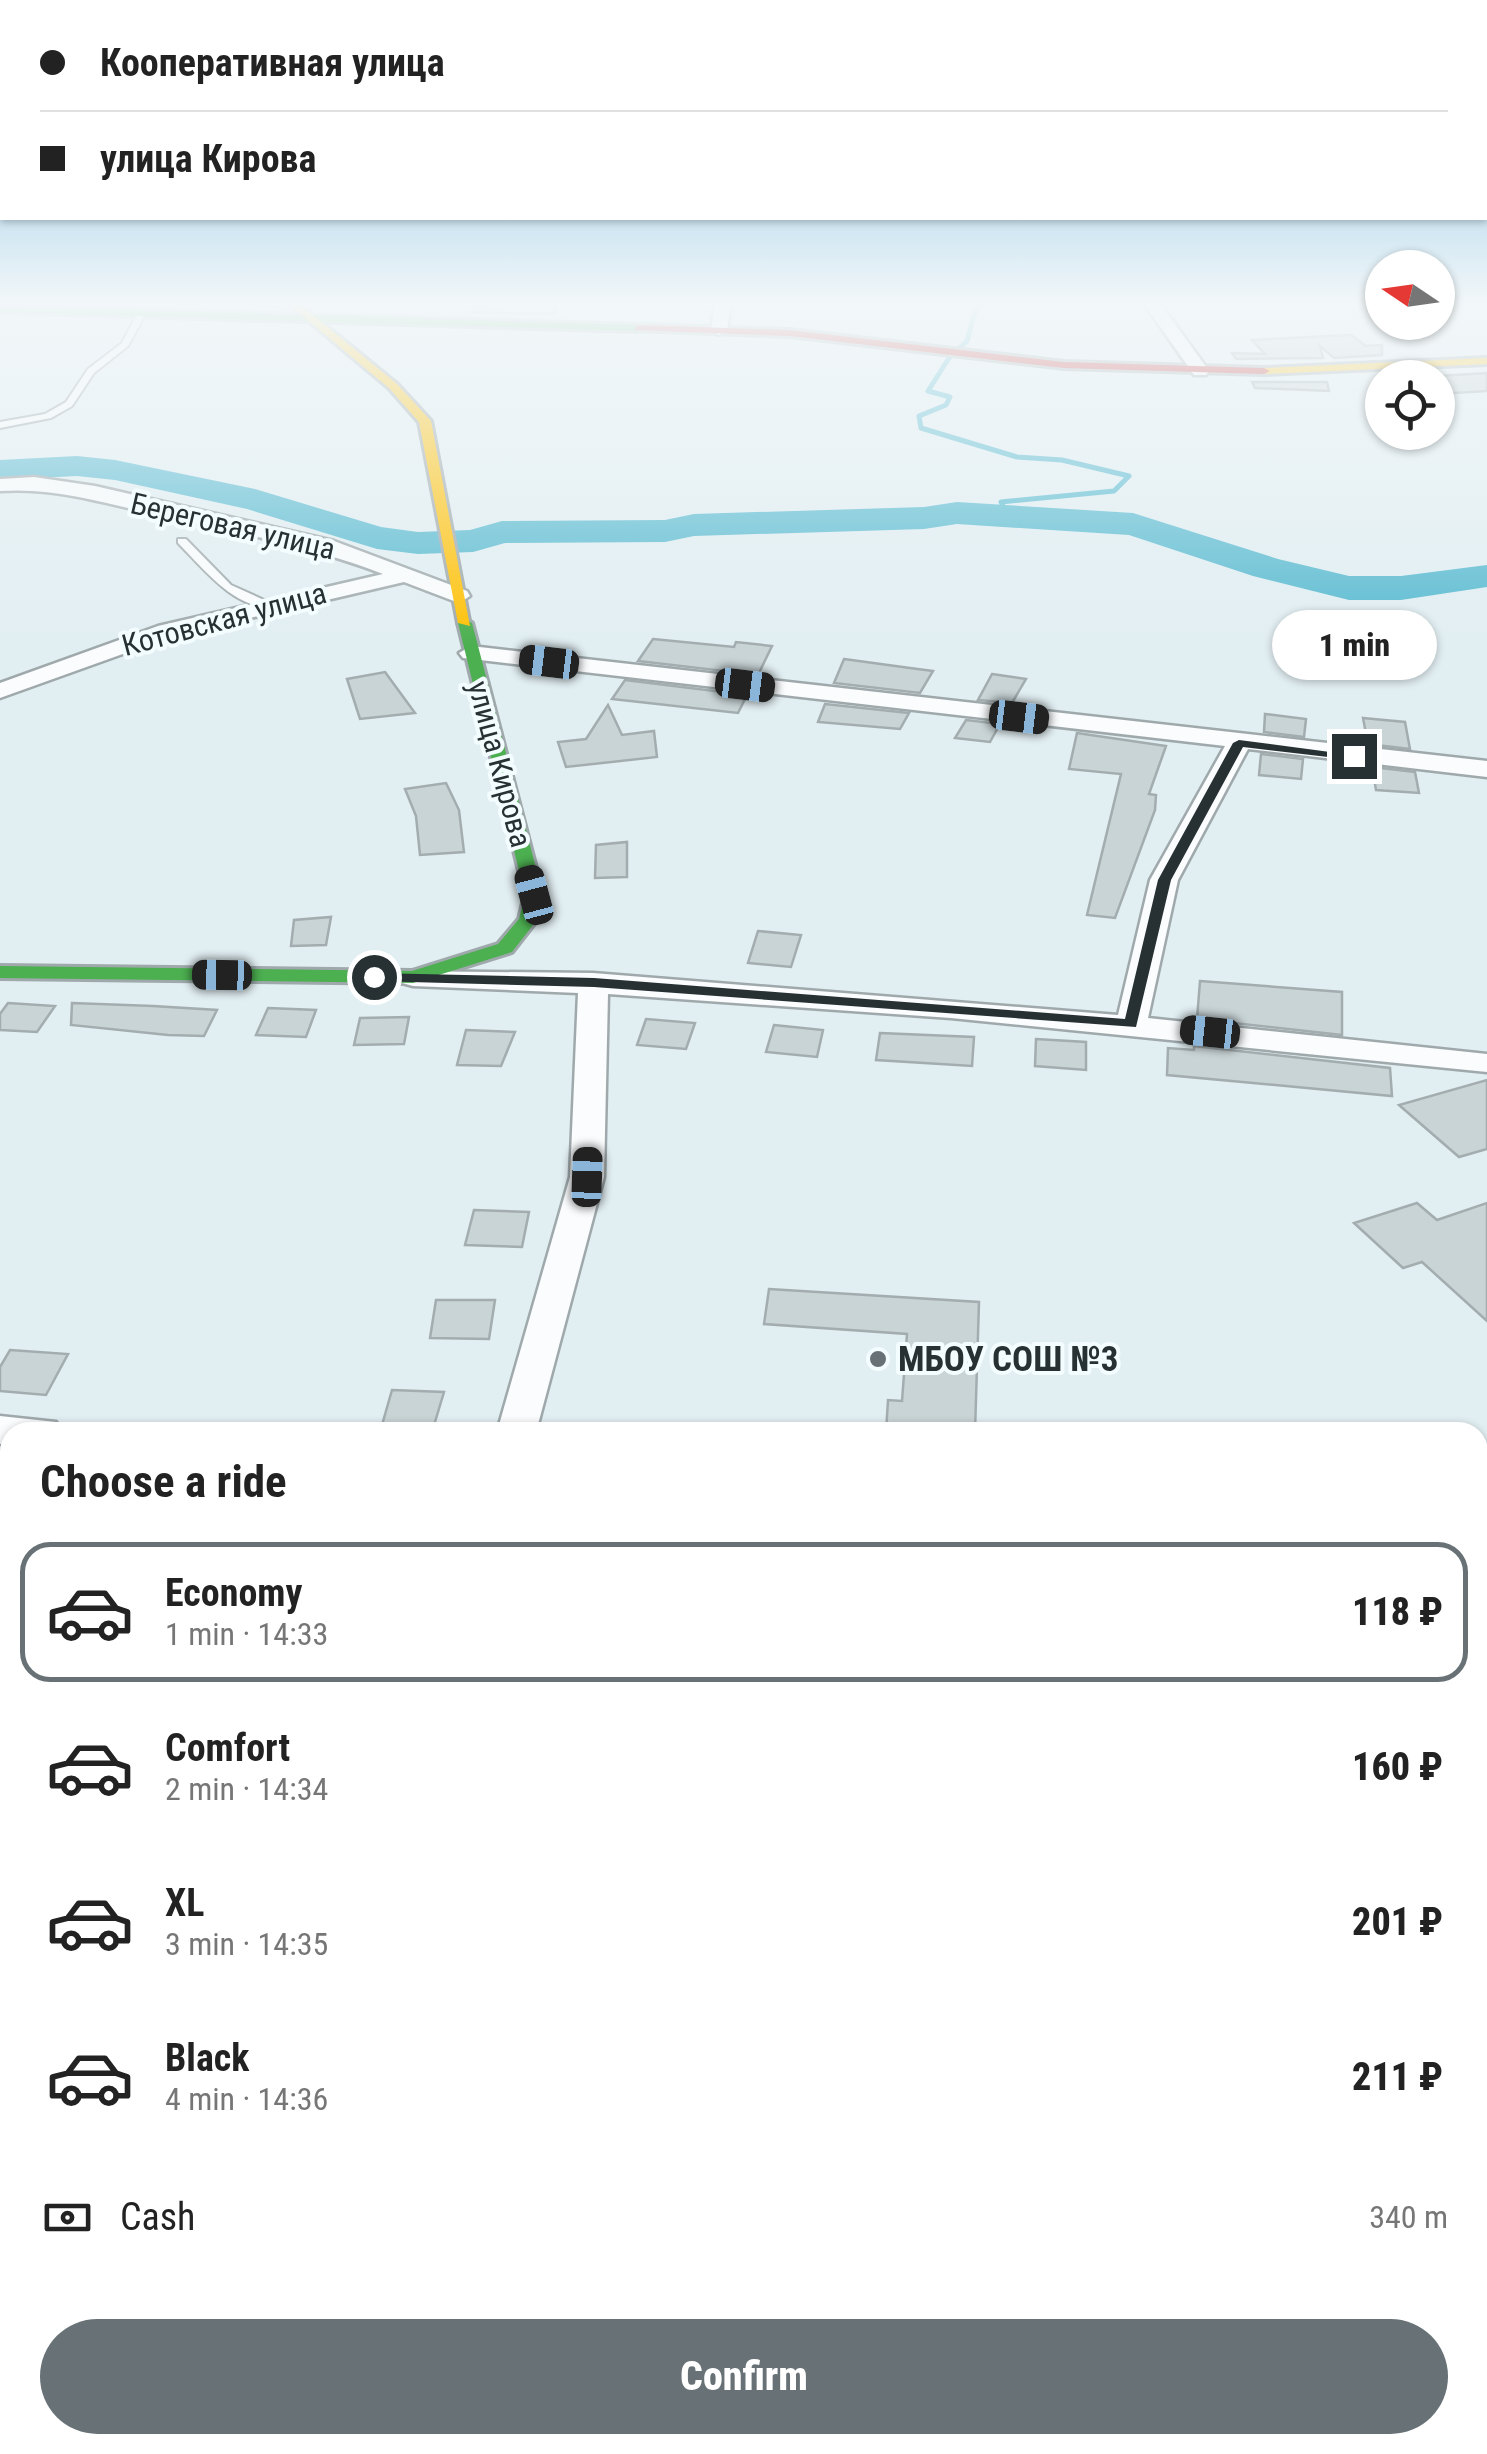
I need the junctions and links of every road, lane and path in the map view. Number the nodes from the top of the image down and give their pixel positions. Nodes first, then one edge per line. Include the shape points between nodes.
1 (45, 417) edge
2 (421, 417) edge
3 (0, 424) edge
4 (0, 484) edge
5 (182, 541) dead end
6 (453, 565) junction
7 (404, 575) junction
8 (459, 596) junction
9 (269, 606) junction
10 (471, 653) junction
11 (0, 691) edge
12 (1239, 743) junction
13 (1487, 770) edge
14 (0, 972) edge
15 (412, 977) junction
16 (594, 982) junction
17 (1131, 1024) junction
18 (1487, 1064) edge
19 (519, 1422) edge

1 - 3 lane
2 - 6 street, улица Кирова
4 - 7 street, Береговая улица via 94,492 327,545
5 - 9 lane via 227,587
6 - 7 street, Котовская улица
6 - 8 street, улица Кирова
7 - 8 street, Береговая улица
7 - 9 street, Котовская улица
8 - 10 street, улица Кирова
9 - 11 street, Котовская улица via 166,631
10 - 12 street, улица Кирова
10 - 15 street, улица Кирова via 534,895 528,920 505,948
12 - 13 street, улица Кирова
12 - 17 street via 1164,880
14 - 15 street, улица Кирова
15 - 16 street
16 - 17 street
16 - 19 street via 587,1177
17 - 18 street

